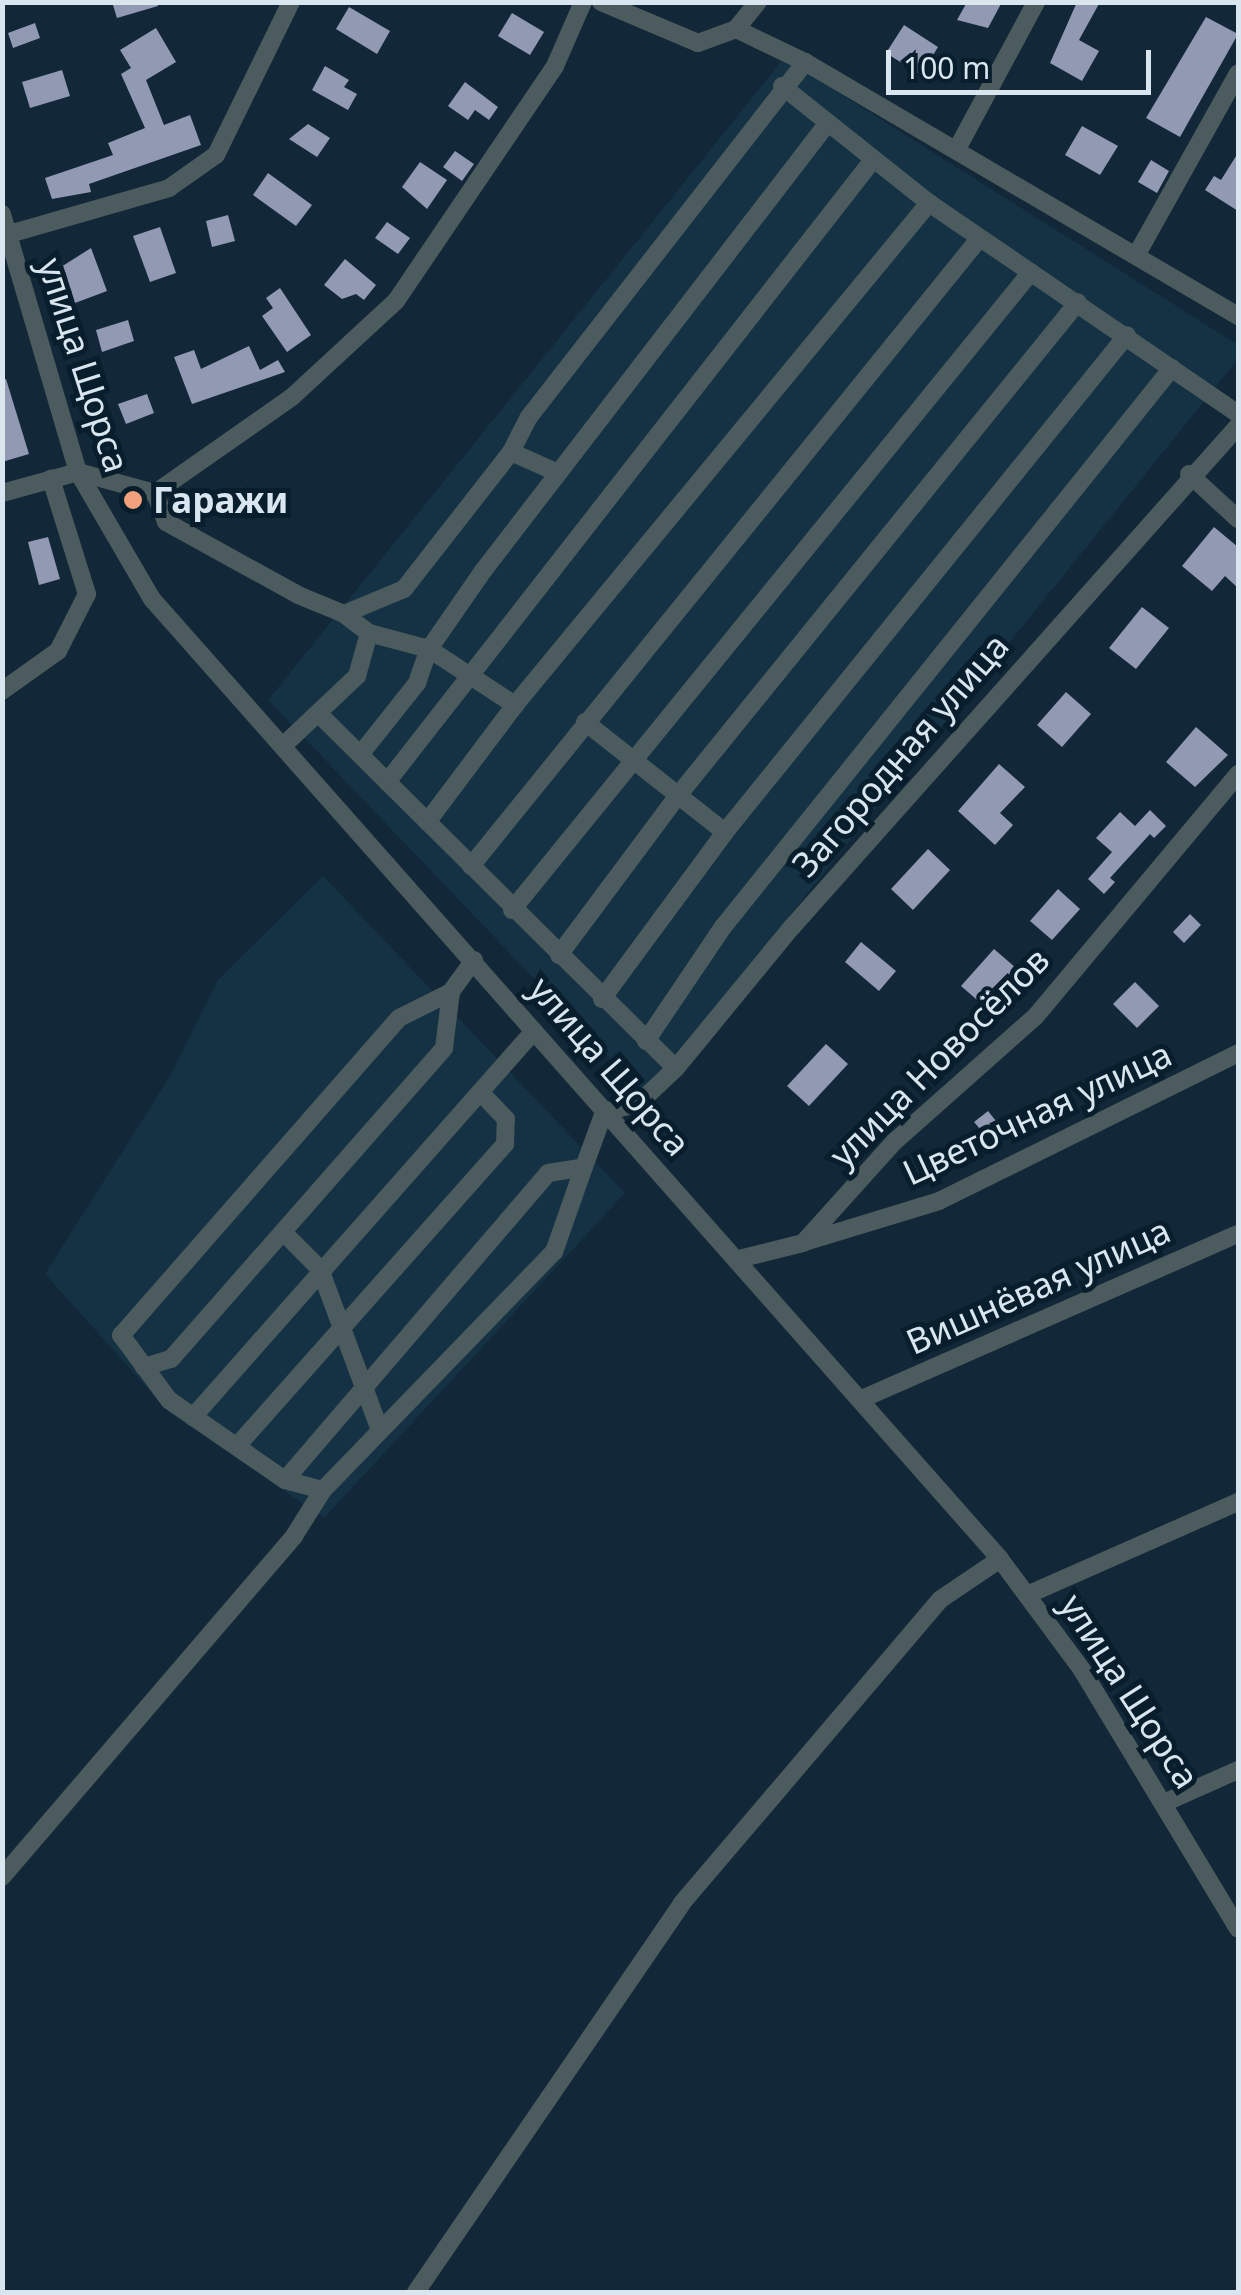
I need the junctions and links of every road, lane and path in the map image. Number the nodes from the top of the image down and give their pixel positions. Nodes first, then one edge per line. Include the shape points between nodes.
1 (291, 2) edge
2 (758, 2) edge
3 (1036, 2) edge
4 (586, 3) edge
5 (736, 30) junction
6 (805, 62) junction
7 (1238, 73) edge
8 (782, 86) junction
9 (827, 124) junction
10 (957, 149) junction
11 (872, 161) junction
12 (929, 203) junction
13 (2, 214) edge
14 (5, 235) edge
15 (979, 239) junction
16 (1138, 254) junction
17 (1031, 272) junction
18 (1078, 302) junction
19 (1238, 316) edge
20 (1127, 335) junction
21 (1172, 368) junction
22 (1238, 414) edge
23 (1238, 426) edge
24 (511, 452) junction
25 (78, 472) junction
26 (558, 473) junction
27 (1189, 474) junction
28 (51, 479) junction
29 (2, 493) edge
30 (155, 493) junction
31 (1238, 518) edge
32 (344, 614) junction
33 (369, 633) junction
34 (428, 649) junction
35 (469, 673) junction
36 (2, 691) edge
37 (514, 706) junction
38 (321, 716) junction
39 (585, 722) junction
40 (286, 744) junction
41 (363, 752) junction
42 (629, 764) junction
43 (1238, 774) edge
44 (388, 782) junction
45 (676, 798) junction
46 (427, 822) junction
47 (725, 832) junction
48 (471, 866) junction
49 (512, 910) junction
50 (559, 955) junction
51 (474, 960) junction
52 (451, 992) junction
53 (602, 999) junction
54 (534, 1031) junction
55 (646, 1041) junction
56 (1238, 1052) edge
57 (676, 1068) junction
58 (481, 1093) junction
59 (604, 1112) junction
60 (584, 1167) junction
61 (283, 1232) junction
62 (1238, 1234) edge
63 (803, 1243) junction
64 (739, 1259) junction
65 (320, 1270) junction
66 (344, 1325) junction
67 (144, 1367) junction
68 (364, 1383) junction
69 (864, 1398) junction
70 (192, 1417) junction
71 (379, 1428) junction
72 (238, 1446) junction
73 (285, 1480) junction
74 (323, 1490) junction
75 (1238, 1502) edge
76 (1000, 1559) junction
77 (1027, 1595) junction
78 (1238, 1770) edge
79 (1166, 1802) junction
80 (2, 1877) edge
81 (1238, 1929) edge
82 (416, 2292) edge

1 - 14 street via 216,155 169,188
2 - 5 street
3 - 10 street
4 - 5 street via 698,43
4 - 30 street via 546,80 396,300 292,398
5 - 6 street
6 - 8 street
6 - 10 street
7 - 16 street
8 - 9 street
8 - 24 street via 529,418
9 - 11 street
9 - 26 street
10 - 16 street
11 - 12 street
11 - 35 street
12 - 15 street
12 - 37 street
13 - 14 street, улица Щорса
14 - 25 street, улица Щорса
15 - 17 street
15 - 39 street
16 - 19 street
17 - 18 street
17 - 42 street
18 - 20 street
18 - 45 street
20 - 21 street
20 - 47 street
21 - 22 street
21 - 55 street via 723,927
23 - 27 street, Загородная улица
24 - 26 street
24 - 32 street via 404,589
25 - 28 street
25 - 30 street
25 - 40 street, улица Щорса via 152,599
26 - 34 street
27 - 31 street
27 - 57 street, Загородная улица
28 - 29 street
28 - 36 street via 87,594 58,651
30 - 32 street via 166,522 298,596
32 - 33 street
33 - 34 street
33 - 38 street via 357,676
34 - 35 street
34 - 41 street via 416,682
35 - 37 street
35 - 44 street
37 - 46 street
38 - 40 street
38 - 41 street
39 - 42 street
39 - 48 street
40 - 51 street, улица Щорса
41 - 44 street
42 - 45 street
42 - 49 street
43 - 63 street, улица Новосёлов via 1036,1017 894,1142
44 - 46 street
45 - 47 street
45 - 50 street
46 - 48 street
47 - 53 street
48 - 49 street
49 - 50 street
50 - 53 street
51 - 52 street
51 - 54 street, улица Щорса
52 - 61 street via 444,1048
52 - 67 street via 399,1018 121,1335
53 - 55 street
54 - 58 street
54 - 59 street, улица Щорса
55 - 57 street
56 - 63 street, Цветочная улица via 939,1202
57 - 59 street, Загородная улица via 639,1103
58 - 65 street
58 - 66 street via 506,1119 504,1144
59 - 60 street
59 - 64 street, улица Щорса
60 - 68 street via 548,1173
60 - 71 street via 554,1252 429,1387
61 - 65 street
61 - 67 street via 171,1360
62 - 69 street, Вишнёвая улица
63 - 64 street
64 - 69 street, улица Щорса
65 - 66 street
65 - 70 street
66 - 68 street
66 - 72 street
67 - 70 street
68 - 71 street
68 - 73 street
69 - 76 street, улица Щорса
70 - 72 street
71 - 74 street
72 - 73 street
73 - 74 street
74 - 80 street via 294,1536
75 - 77 street
76 - 77 street, улица Щорса
76 - 82 street via 941,1599 682,1902
77 - 79 street, улица Щорса
78 - 79 street
79 - 81 street, улица Щорса

